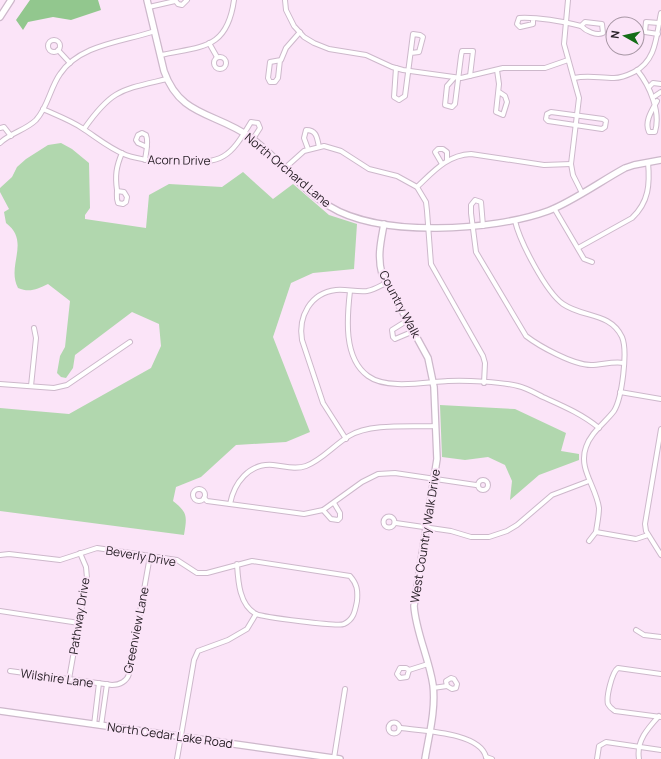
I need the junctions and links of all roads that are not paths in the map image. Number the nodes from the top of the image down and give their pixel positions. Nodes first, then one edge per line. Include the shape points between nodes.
1 (11, 0) edge
2 (147, 0) edge
3 (175, 0) edge
4 (187, 0) edge
5 (234, 0) edge
6 (285, 0) edge
7 (568, 0) edge
8 (149, 7) junction
9 (661, 13) edge
10 (0, 17) edge
11 (533, 20) dead end
12 (565, 22) junction
13 (659, 23) junction
14 (581, 26) junction
15 (155, 30) junction
16 (300, 32) junction
17 (659, 32) edge
18 (659, 41) edge
19 (209, 43) junction
20 (58, 50) dead end
21 (411, 54) junction
22 (160, 55) junction
23 (216, 58) dead end
24 (280, 60) junction
25 (568, 60) junction
26 (70, 63) junction
27 (396, 68) junction
28 (497, 70) junction
29 (637, 70) junction
30 (409, 71) junction
31 (470, 76) junction
32 (456, 78) junction
33 (574, 78) junction
34 (167, 79) junction
35 (661, 84) edge
36 (650, 87) junction
37 (499, 92) junction
38 (661, 92) edge
39 (655, 96) junction
40 (657, 101) junction
41 (43, 109) junction
42 (578, 115) junction
43 (576, 125) junction
44 (0, 128) edge
45 (84, 129) junction
46 (244, 133) junction
47 (11, 136) junction
48 (253, 139) junction
49 (1, 140) edge
50 (147, 147) dead end
51 (319, 147) junction
52 (308, 149) junction
53 (122, 153) junction
54 (145, 160) junction
55 (448, 160) junction
56 (661, 160) edge
57 (648, 162) junction
58 (442, 164) junction
59 (571, 164) junction
60 (285, 168) junction
61 (416, 187) junction
62 (117, 191) junction
63 (582, 193) junction
64 (554, 208) junction
65 (515, 221) junction
66 (384, 224) junction
67 (474, 226) junction
68 (483, 226) junction
69 (428, 228) junction
70 (578, 248) junction
71 (592, 262) dead end
72 (386, 283) junction
73 (350, 290) junction
74 (408, 320) junction
75 (34, 328) dead end
76 (414, 331) junction
77 (130, 342) dead end
78 (624, 363) junction
79 (433, 382) junction
80 (484, 383) junction
81 (0, 384) edge
82 (31, 386) junction
83 (620, 392) junction
84 (661, 399) edge
85 (436, 426) junction
86 (599, 428) junction
87 (661, 429) edge
88 (346, 438) junction
89 (434, 479) junction
90 (589, 481) junction
91 (476, 484) dead end
92 (204, 498) dead end
93 (334, 502) junction
94 (230, 504) junction
95 (322, 510) junction
96 (396, 523) dead end
97 (426, 527) junction
98 (596, 532) junction
99 (648, 535) junction
100 (589, 541) dead end
101 (80, 553) junction
102 (661, 555) edge
103 (0, 556) edge
104 (150, 556) junction
105 (237, 564) junction
106 (0, 611) edge
107 (256, 614) junction
108 (79, 623) junction
109 (636, 630) dead end
110 (661, 637) edge
111 (428, 664) junction
112 (409, 670) dead end
113 (10, 671) dead end
114 (661, 674) edge
115 (69, 679) junction
116 (103, 684) junction
117 (447, 686) dead end
118 (433, 688) junction
119 (345, 689) dead end
120 (0, 711) edge
121 (660, 716) edge
122 (94, 724) junction
123 (101, 726) junction
124 (401, 728) dead end
125 (429, 732) junction
126 (180, 737) junction
127 (639, 747) junction
128 (661, 750) edge
129 (334, 758) edge
130 (485, 758) edge
131 (177, 759) edge
132 (340, 759) edge
133 (425, 759) edge
134 (492, 759) edge
135 (597, 759) edge
136 (639, 759) edge

1 - 10 street
2 - 8 street, North Orchard Lane
3 - 4 street via 182,5
3 - 8 street
5 - 19 street via 227,27 220,36
6 - 16 street via 291,21
7 - 12 street
8 - 15 street, North Orchard Lane
9 - 13 street
11 - 12 street
12 - 14 street
12 - 25 street via 564,44
13 - 17 street
13 - 17 street via 646,22 645,32
14 - 14 street via 585,22 602,24 603,31 602,34 591,33
15 - 22 street, North Orchard Lane
15 - 26 street via 95,48
16 - 24 street via 289,43
16 - 27 street via 309,41 322,47 366,55
17 - 18 street
18 - 29 street via 650,59
19 - 22 street via 194,49
19 - 23 street
20 - 26 street
21 - 21 street via 413,34 420,35 423,37 420,52
21 - 30 street
22 - 34 street, North Orchard Lane
24 - 24 street via 270,62 270,82 275,82 278,78
25 - 28 street via 545,68 515,67
25 - 33 street
26 - 41 street via 54,83
27 - 30 street
27 - 30 street via 396,99 405,96
28 - 31 street
28 - 37 street
29 - 33 street via 616,78 586,75
29 - 36 street
30 - 32 street
31 - 32 street
31 - 32 street via 473,51 462,52
32 - 32 street via 447,86 445,105 448,107 455,104
33 - 42 street via 579,98
34 - 45 street via 128,88 112,96 99,108
34 - 46 street, North Orchard Lane via 174,92 190,107
35 - 36 street via 653,83
36 - 39 street
37 - 37 street via 496,112 503,115 507,102 505,96
38 - 39 street
39 - 40 street
40 - 40 street via 658,128 655,132 649,132 648,121
41 - 45 street, Acorn Drive
41 - 47 street via 29,126
42 - 43 street
42 - 43 street via 606,120 606,124 602,128
42 - 43 street via 551,112 546,116 548,121
43 - 59 street
44 - 47 street via 4,127
45 - 53 street, Acorn Drive
46 - 48 street, North Orchard Lane
46 - 48 street, Acorn Drive via 250,122 258,123 260,128
46 - 54 street, Acorn Drive via 232,150 216,161 203,163
47 - 49 street
48 - 60 street, North Orchard Lane
50 - 54 street
51 - 52 street
51 - 52 street via 316,134 312,130 306,130 304,138
51 - 61 street via 334,148 369,170 397,176
52 - 60 street
53 - 54 street, Acorn Drive
53 - 62 street via 115,171
55 - 58 street
55 - 58 street via 447,152 438,149 435,152
55 - 59 street via 462,154 471,154 544,165
56 - 57 street, North Orchard Lane
57 - 63 street, North Orchard Lane via 625,168
57 - 70 street via 648,194 638,212 632,218
58 - 61 street
59 - 63 street via 573,175
60 - 66 street, North Orchard Lane via 330,207 349,216
61 - 69 street via 426,202
62 - 62 street via 116,198 123,204 127,197 124,192
63 - 64 street, North Orchard Lane
64 - 65 street, North Orchard Lane
64 - 70 street
65 - 68 street, North Orchard Lane
65 - 78 street via 522,242 552,294 570,309 597,316 614,326 624,344
66 - 69 street, North Orchard Lane via 404,228
66 - 72 street, Country Walk via 379,259
67 - 68 street, North Orchard Lane
67 - 68 street via 471,206 475,200 481,202
67 - 69 street, North Orchard Lane
67 - 78 street via 475,246 479,259 526,336 579,363
69 - 80 street via 431,264 483,356
70 - 71 street via 584,259
72 - 73 street via 366,291
72 - 74 street, Country Walk
73 - 79 street via 349,340 360,368 380,382
73 - 88 street via 329,292 315,300 303,317 300,332 323,403
74 - 76 street, Country Walk
74 - 76 street via 392,330 393,337 400,338
75 - 82 street via 36,338
76 - 79 street, Country Walk via 428,358
77 - 82 street via 72,383 54,388
78 - 83 street
79 - 80 street
79 - 85 street, West Country Walk Drive
80 - 86 street via 526,388 581,415
81 - 82 street
83 - 84 street
83 - 86 street via 615,409
85 - 88 street via 364,430
85 - 89 street, West Country Walk Drive via 437,459
86 - 90 street via 588,442 584,455
87 - 99 street via 646,518
88 - 94 street via 316,461 305,466 291,468 266,465 255,468 236,485
89 - 91 street
89 - 93 street via 395,472 378,474
89 - 97 street, West Country Walk Drive
90 - 97 street via 552,495 517,525 496,535 471,537
90 - 98 street via 598,508
92 - 94 street via 207,501
93 - 95 street
93 - 95 street via 340,512 338,520 331,520
94 - 95 street via 304,514
96 - 97 street
97 - 111 street, West Country Walk Drive via 414,606
98 - 99 street via 636,539
98 - 100 street
99 - 102 street
101 - 103 street, Beverly Drive via 60,560 7,554
101 - 104 street, Beverly Drive via 97,548
101 - 108 street, Pathway Drive via 86,567 87,578
104 - 105 street, Beverly Drive via 177,560 197,573 207,573
104 - 116 street, Greenview Lane via 129,674 122,683
105 - 107 street via 241,594
105 - 107 street, Beverly Drive via 252,561 350,576 356,582 358,590 354,615 343,624 329,626
106 - 108 street
107 - 126 street via 247,629 228,640 198,651 194,660
108 - 115 street, Pathway Drive
109 - 110 street via 644,635
111 - 112 street
111 - 118 street, West Country Walk Drive
113 - 115 street, Wilshire Lane
114 - 121 street via 623,668 614,670 608,705 615,711
115 - 116 street, Wilshire Lane
116 - 122 street
116 - 123 street
117 - 118 street
118 - 125 street, West Country Walk Drive
119 - 129 street
120 - 122 street, North Cedar Lake Road
121 - 127 street via 647,729
122 - 123 street, North Cedar Lake Road
123 - 126 street, North Cedar Lake Road
124 - 125 street
125 - 130 street via 468,739 485,753
125 - 133 street, West Country Walk Drive
126 - 129 street, North Cedar Lake Road
126 - 131 street
127 - 128 street
127 - 135 street via 602,743
127 - 136 street
129 - 132 street, North Cedar Lake Road
130 - 134 street

